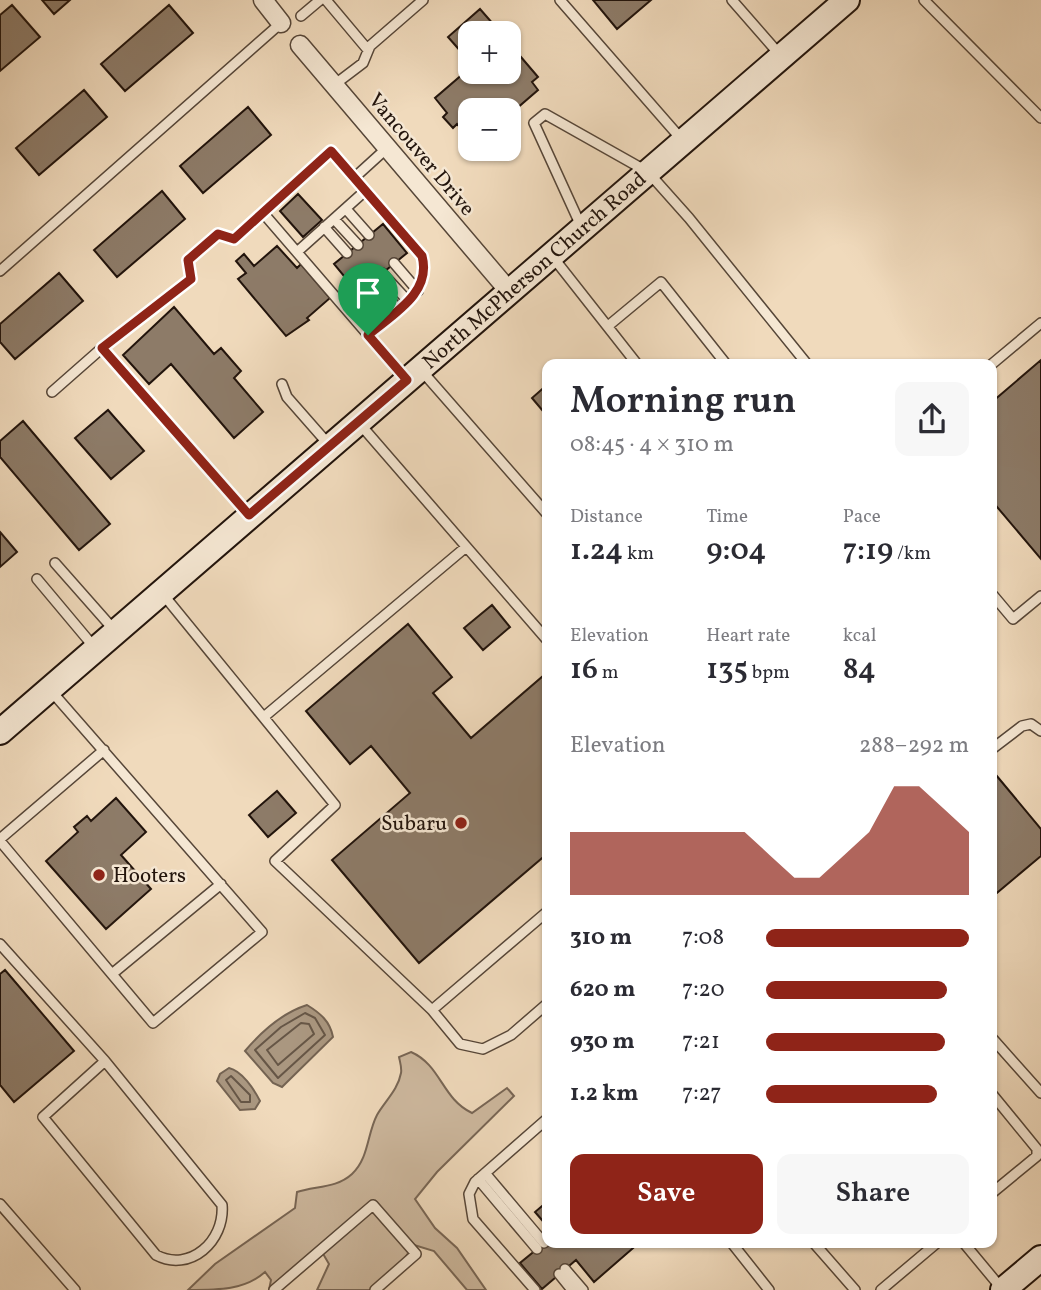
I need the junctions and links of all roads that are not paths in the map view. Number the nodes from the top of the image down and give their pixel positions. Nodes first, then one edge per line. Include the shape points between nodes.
1 (263, 0) edge
2 (320, 0) edge
3 (326, 0) edge
4 (423, 0) edge
5 (560, 0) edge
6 (732, 0) edge
7 (847, 0) edge
8 (924, 0) edge
9 (301, 16) dead end
10 (281, 23) joint
11 (300, 45) dead end
12 (368, 50) junction
13 (781, 57) junction
14 (334, 85) junction
15 (1041, 118) edge
16 (683, 141) junction
17 (387, 148) junction
18 (648, 172) junction
19 (354, 178) junction
20 (365, 191) junction
21 (346, 209) junction
22 (264, 214) junction
23 (334, 219) junction
24 (324, 227) junction
25 (582, 228) junction
26 (369, 235) dead end
27 (358, 244) dead end
28 (297, 252) junction
29 (347, 253) dead end
30 (551, 255) junction
31 (394, 263) dead end
32 (0, 271) edge
33 (382, 273) dead end
34 (373, 281) dead end
35 (418, 291) junction
36 (509, 291) junction
37 (408, 301) junction
38 (399, 310) junction
39 (1041, 323) edge
40 (608, 326) junction
41 (368, 335) junction
42 (102, 348) junction
43 (633, 359) edge
44 (722, 359) edge
45 (803, 359) edge
46 (997, 361) edge
47 (413, 374) junction
48 (282, 384) dead end
49 (52, 392) dead end
50 (358, 422) junction
51 (330, 446) junction
52 (542, 509) edge
53 (249, 515) junction
54 (466, 547) junction
55 (55, 563) dead end
56 (37, 579) dead end
57 (161, 592) junction
58 (1041, 596) edge
59 (997, 600) edge
60 (116, 632) junction
61 (542, 634) edge
62 (96, 649) junction
63 (51, 690) junction
64 (265, 716) junction
65 (1041, 731) edge
66 (0, 732) edge
67 (997, 745) edge
68 (103, 750) junction
69 (0, 840) edge
70 (220, 884) junction
71 (542, 916) edge
72 (0, 944) edge
73 (112, 974) junction
74 (542, 1008) edge
75 (432, 1010) junction
76 (997, 1044) edge
77 (105, 1061) junction
78 (1041, 1093) edge
79 (997, 1100) edge
80 (542, 1123) edge
81 (482, 1176) junction
82 (997, 1189) edge
83 (0, 1204) edge
84 (540, 1246) dead end
85 (736, 1248) edge
86 (818, 1248) edge
87 (931, 1248) edge
88 (968, 1248) edge
89 (1041, 1258) edge
90 (75, 1290) edge
91 (274, 1290) edge
92 (375, 1290) edge
93 (534, 1290) edge
94 (572, 1290) edge
95 (583, 1290) edge
96 (769, 1290) edge
97 (855, 1290) edge
98 (881, 1290) edge
99 (1003, 1290) edge

1 - 10 street
2 - 9 lane
3 - 12 lane
4 - 12 lane
5 - 16 lane
6 - 13 lane
7 - 13 main road, North McPherson Church Road
8 - 15 lane
10 - 32 lane
11 - 14 street, Vancouver Drive
12 - 14 lane via 363,63
13 - 16 main road, North McPherson Church Road
14 - 17 street, Vancouver Drive
16 - 18 main road, North McPherson Church Road
17 - 19 lane
17 - 36 street, Vancouver Drive
18 - 25 main road, North McPherson Church Road
18 - 25 lane via 545,114 534,123
18 - 45 lane
19 - 20 lane
19 - 22 lane via 331,151
20 - 21 lane
20 - 35 lane via 422,256 426,271
21 - 23 lane
21 - 26 lane
22 - 28 lane
22 - 42 lane via 234,239 218,234 188,260 191,279
23 - 24 lane
23 - 27 lane
24 - 28 lane
24 - 29 lane
25 - 30 main road, North McPherson Church Road
28 - 41 lane
30 - 36 main road, North McPherson Church Road
30 - 40 lane
31 - 35 lane
33 - 37 lane
34 - 38 lane
35 - 37 lane
36 - 47 main road, North McPherson Church Road
37 - 38 lane
38 - 41 lane
39 - 46 lane
40 - 43 lane
40 - 44 lane via 661,282
41 - 47 lane
42 - 49 lane
42 - 53 lane
47 - 50 main road, North McPherson Church Road
47 - 52 lane
48 - 51 lane
50 - 51 main road, North McPherson Church Road
50 - 54 lane
51 - 53 main road, North McPherson Church Road
53 - 57 main road, North McPherson Church Road
54 - 61 lane
54 - 64 lane
55 - 60 lane
56 - 62 lane
57 - 60 main road, North McPherson Church Road
57 - 64 lane
58 - 59 lane via 1013,620
60 - 62 main road, North McPherson Church Road
62 - 63 main road, North McPherson Church Road
63 - 66 main road, North McPherson Church Road
63 - 68 lane
64 - 75 lane via 335,805 275,861
65 - 67 lane via 1031,724 1022,726
68 - 69 lane
68 - 70 lane
69 - 73 lane
70 - 73 lane
70 - 73 lane via 262,932 153,1023
71 - 75 lane
72 - 77 lane
74 - 75 lane via 511,1035 483,1049 460,1044
76 - 78 lane
77 - 77 lane via 222,1205 223,1220 213,1240 190,1260 170,1262 156,1255 43,1117
79 - 82 lane via 1037,1149 1037,1156
80 - 81 lane
81 - 84 lane
81 - 93 lane via 469,1194 473,1219
83 - 90 lane
85 - 96 lane
86 - 97 lane
87 - 98 lane
88 - 99 lane
89 - 99 main road
91 - 92 lane via 373,1205 416,1254
94 - 95 lane via 562,1272

